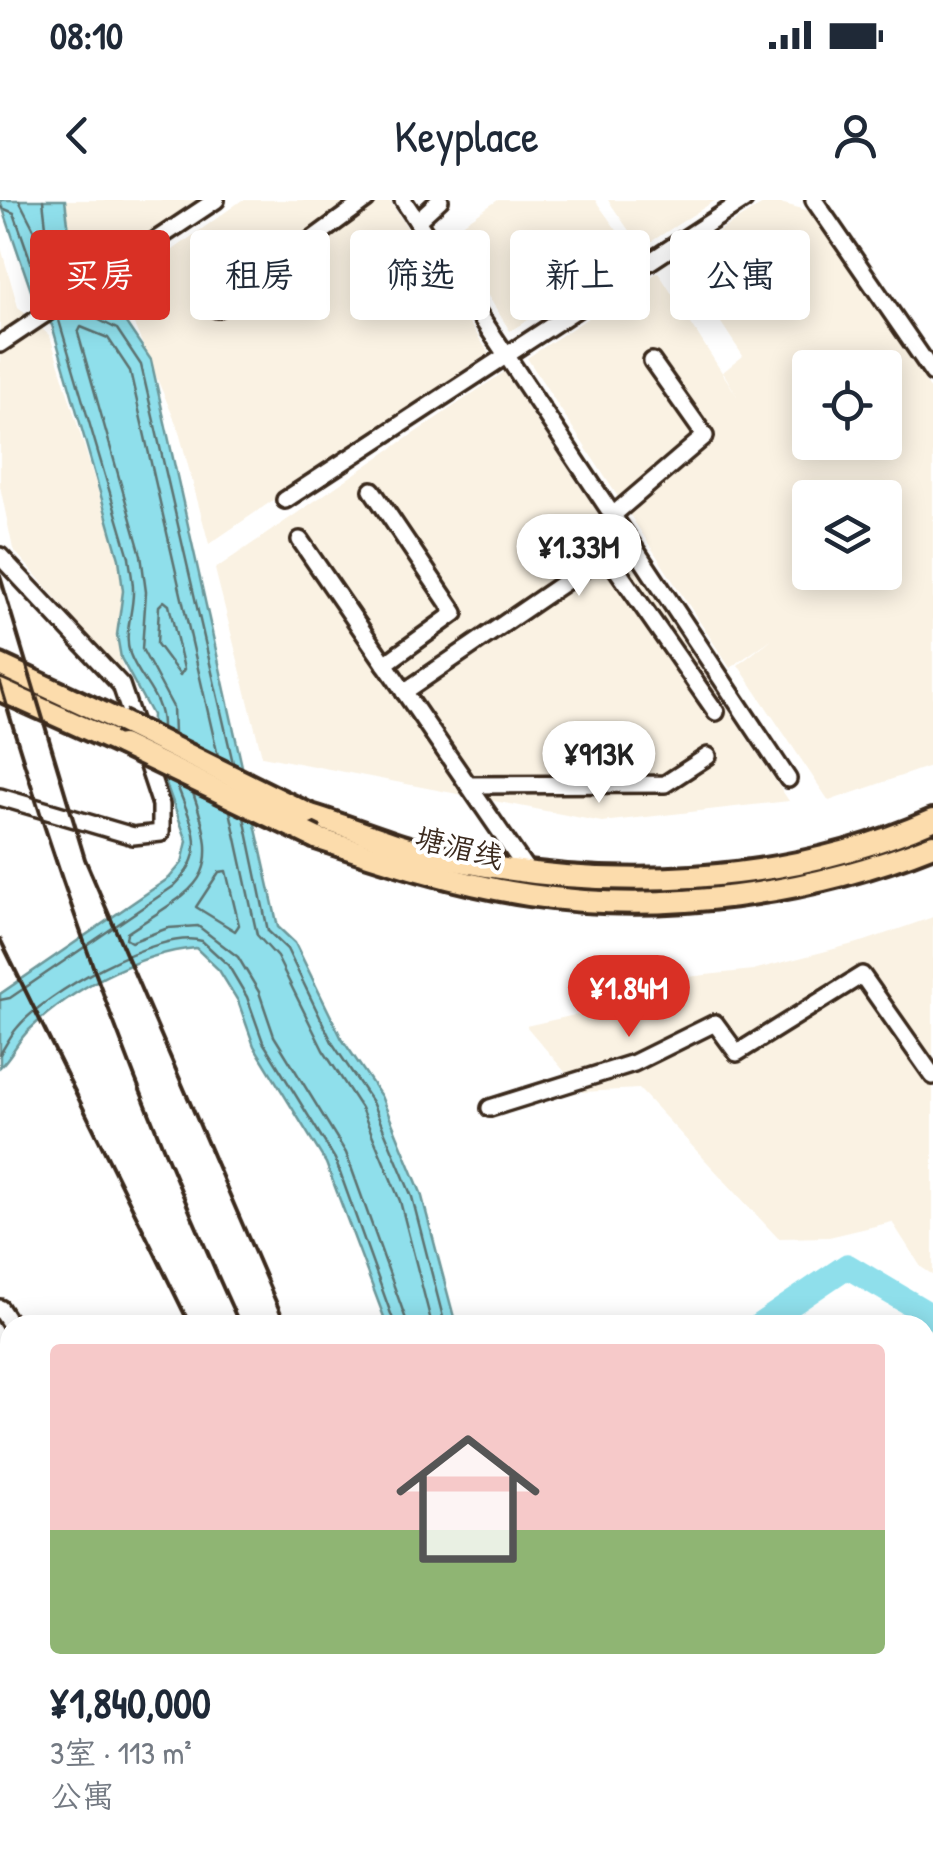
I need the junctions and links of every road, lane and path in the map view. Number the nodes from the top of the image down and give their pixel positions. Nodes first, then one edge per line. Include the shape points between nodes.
1 (366, 200) edge
2 (403, 200) edge
3 (440, 200) edge
4 (744, 200) edge
5 (814, 200) edge
6 (214, 201) edge
7 (417, 220) junction
8 (325, 230) edge
9 (0, 344) edge
10 (506, 354) junction
11 (652, 361) dead end
12 (933, 373) edge
13 (372, 490) dead end
14 (284, 500) dead end
15 (613, 515) junction
16 (300, 540) dead end
17 (0, 556) edge
18 (385, 664) junction
19 (0, 665) edge
20 (0, 690) edge
21 (404, 692) junction
22 (716, 712) dead end
23 (708, 756) dead end
24 (788, 779) dead end
25 (468, 785) junction
26 (0, 797) edge
27 (933, 820) edge
28 (933, 845) edge
29 (528, 872) junction
30 (933, 1076) edge
31 (490, 1108) dead end

1 - 8 street
2 - 7 street
3 - 7 street
4 - 10 street
5 - 12 street
6 - 9 street
7 - 10 street
10 - 14 street
10 - 15 street
11 - 15 street via 705,436
13 - 18 street via 454,614
15 - 24 street
16 - 18 street
17 - 26 street via 121,685 161,805 161,833 134,836
18 - 21 street
19 - 29 main road, bridge via 308,814 451,860
20 - 28 main road, 塘湄线, bridge via 316,838 427,874 530,896 649,904 749,893 870,871
21 - 22 street via 606,554
21 - 25 street
23 - 25 street via 665,784
25 - 29 street
27 - 29 main road via 821,856 690,879 580,880
30 - 31 street via 862,975 737,1052 715,1023 634,1063

